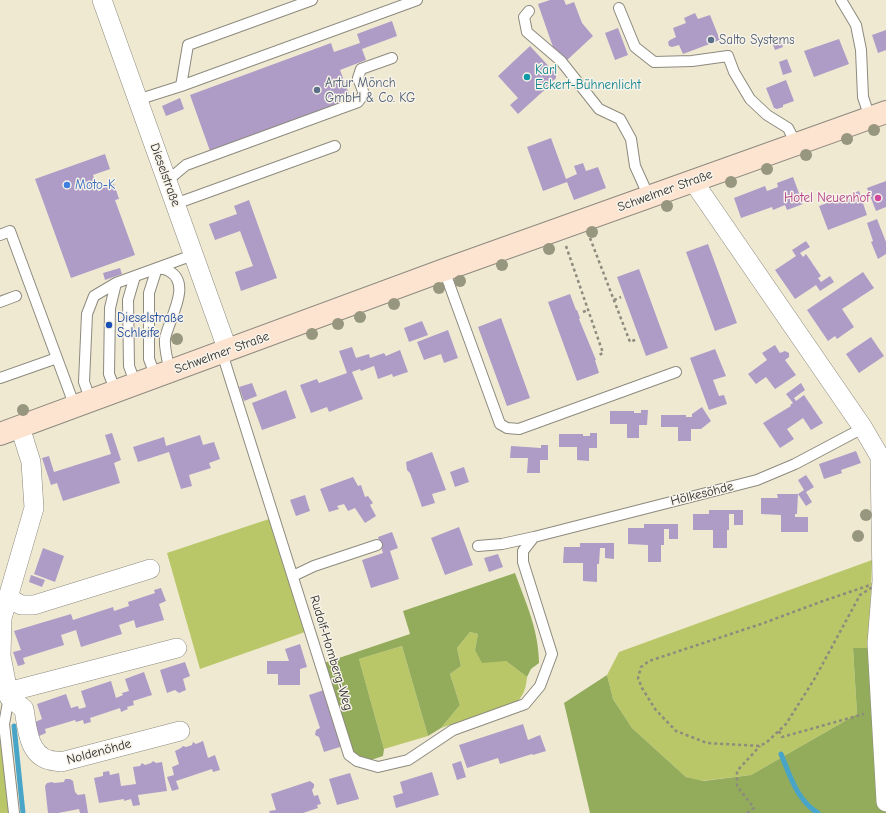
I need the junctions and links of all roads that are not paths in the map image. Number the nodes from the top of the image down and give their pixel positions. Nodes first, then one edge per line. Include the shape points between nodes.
1 (102, 0) edge
2 (312, 0) edge
3 (417, 0) edge
4 (841, 0) edge
5 (619, 8) dead end
6 (530, 11) dead end
7 (392, 58) dead end
8 (181, 86) junction
9 (137, 100) junction
10 (878, 115) edge
11 (796, 144) junction
12 (335, 146) dead end
13 (167, 181) junction
14 (693, 181) junction
15 (649, 197) junction
16 (175, 204) junction
17 (0, 235) edge
18 (193, 255) junction
19 (157, 268) junction
20 (444, 270) junction
21 (135, 276) junction
22 (116, 283) junction
23 (16, 296) dead end
24 (0, 302) edge
25 (225, 352) junction
26 (57, 358) junction
27 (676, 372) dead end
28 (0, 378) edge
29 (154, 378) junction
30 (116, 392) junction
31 (83, 404) junction
32 (863, 428) junction
33 (10, 431) edge
34 (883, 460) edge
35 (534, 537) junction
36 (377, 545) dead end
37 (478, 546) dead end
38 (150, 569) dead end
39 (293, 576) junction
40 (8, 597) junction
41 (177, 648) dead end
42 (9, 695) junction
43 (180, 731) dead end
44 (886, 802) edge
45 (14, 813) edge

1 - 9 street, Dieselstraße
2 - 8 lane via 188,45
3 - 8 lane
4 - 10 lane via 856,25 861,50 864,97
5 - 11 lane via 635,47 654,62 692,61 728,56 750,100 788,128
6 - 15 lane via 524,17 526,32 561,61 599,109 620,119 631,139 636,166
7 - 13 lane via 361,69 358,78 364,94 358,102 186,164
8 - 9 lane
9 - 13 street, Dieselstraße
10 - 11 main road, Schwelmer Straße
11 - 14 main road, Schwelmer Straße
12 - 16 lane
13 - 16 street, Dieselstraße
14 - 15 main road, Schwelmer Straße
14 - 32 street
15 - 20 main road, Schwelmer Straße
16 - 18 street, Dieselstraße
17 - 26 lane via 10,231
18 - 19 lane
18 - 25 street, Dieselstraße
19 - 21 lane
19 - 29 lane via 149,293 149,359
19 - 29 lane via 168,270 177,278 180,289
20 - 25 main road, Schwelmer Straße
20 - 27 lane via 500,424 507,428 519,429
21 - 22 lane
21 - 29 lane via 128,300 129,366
22 - 30 lane via 110,308 109,374
22 - 31 lane via 94,296 87,314
23 - 24 lane
25 - 29 main road, Schwelmer Straße
25 - 39 lane, Rudolf-Homberg-Weg
26 - 28 lane
26 - 31 lane
29 - 30 main road, Schwelmer Straße
30 - 31 main road, Schwelmer Straße
31 - 33 main road, Schwelmer Straße
32 - 34 street
32 - 35 lane, Hölkesöhde via 796,464 757,480
33 - 40 street via 31,462 34,508
34 - 44 street via 882,582 877,643
35 - 37 lane, Hölkesöhde
35 - 39 lane, Rudolf-Homberg-Weg via 523,551 523,562 552,654 540,686 525,704 453,730 408,760 378,767 357,761 349,755
36 - 39 lane via 314,566
38 - 40 street via 34,606 21,605
40 - 42 street via 2,618 1,656
41 - 42 street
42 - 43 street, Noldenöhde via 24,709 29,737 35,751 47,760 61,762
42 - 45 lane via 4,724

